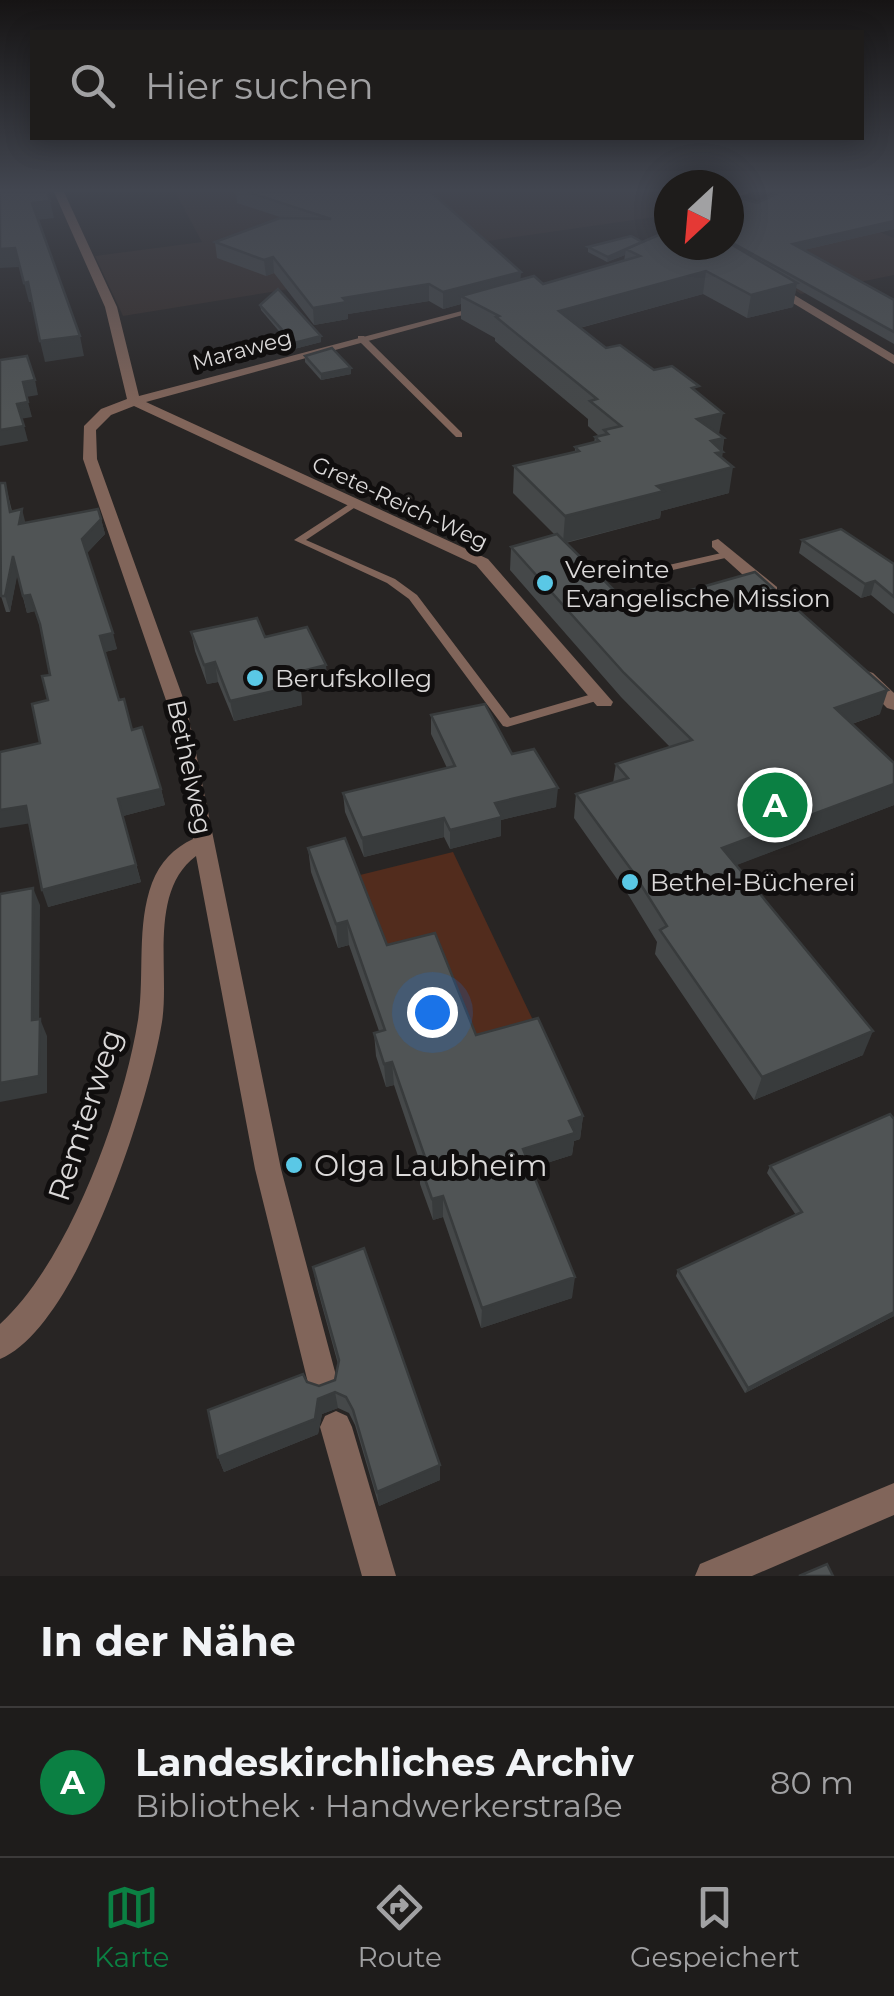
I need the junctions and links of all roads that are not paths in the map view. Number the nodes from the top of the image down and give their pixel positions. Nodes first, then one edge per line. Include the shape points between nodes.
1 (93, 266) edge
2 (762, 280) edge
3 (505, 300) edge
4 (362, 338) junction
5 (894, 360) edge
6 (134, 401) junction
7 (459, 435) dead end
8 (354, 504) junction
9 (724, 549) joint
10 (664, 569) dead end
11 (788, 606) edge
12 (857, 668) edge
13 (602, 699) joint
14 (894, 704) edge
15 (206, 842) junction
16 (0, 1344) edge
17 (322, 1383) edge
18 (336, 1427) dead end
19 (894, 1499) edge
20 (380, 1576) edge
21 (712, 1576) edge

1 - 6 street via 112,307
2 - 5 street
3 - 4 street, Maraweg
4 - 6 street, Maraweg
4 - 7 lane
6 - 8 street, Grete-Reich-Weg
6 - 15 street, Bethelweg via 106,412 89,429 90,459 169,673
8 - 13 street, Grete-Reich-Weg via 482,562
8 - 13 lane via 299,540 391,580 413,597 506,723
9 - 10 lane
9 - 11 street
12 - 14 street
15 - 16 street, Remterweg via 182,854 162,887 140,1068 87,1216 40,1300
15 - 17 street, Bethelweg via 268,1169
18 - 20 street
19 - 21 street

